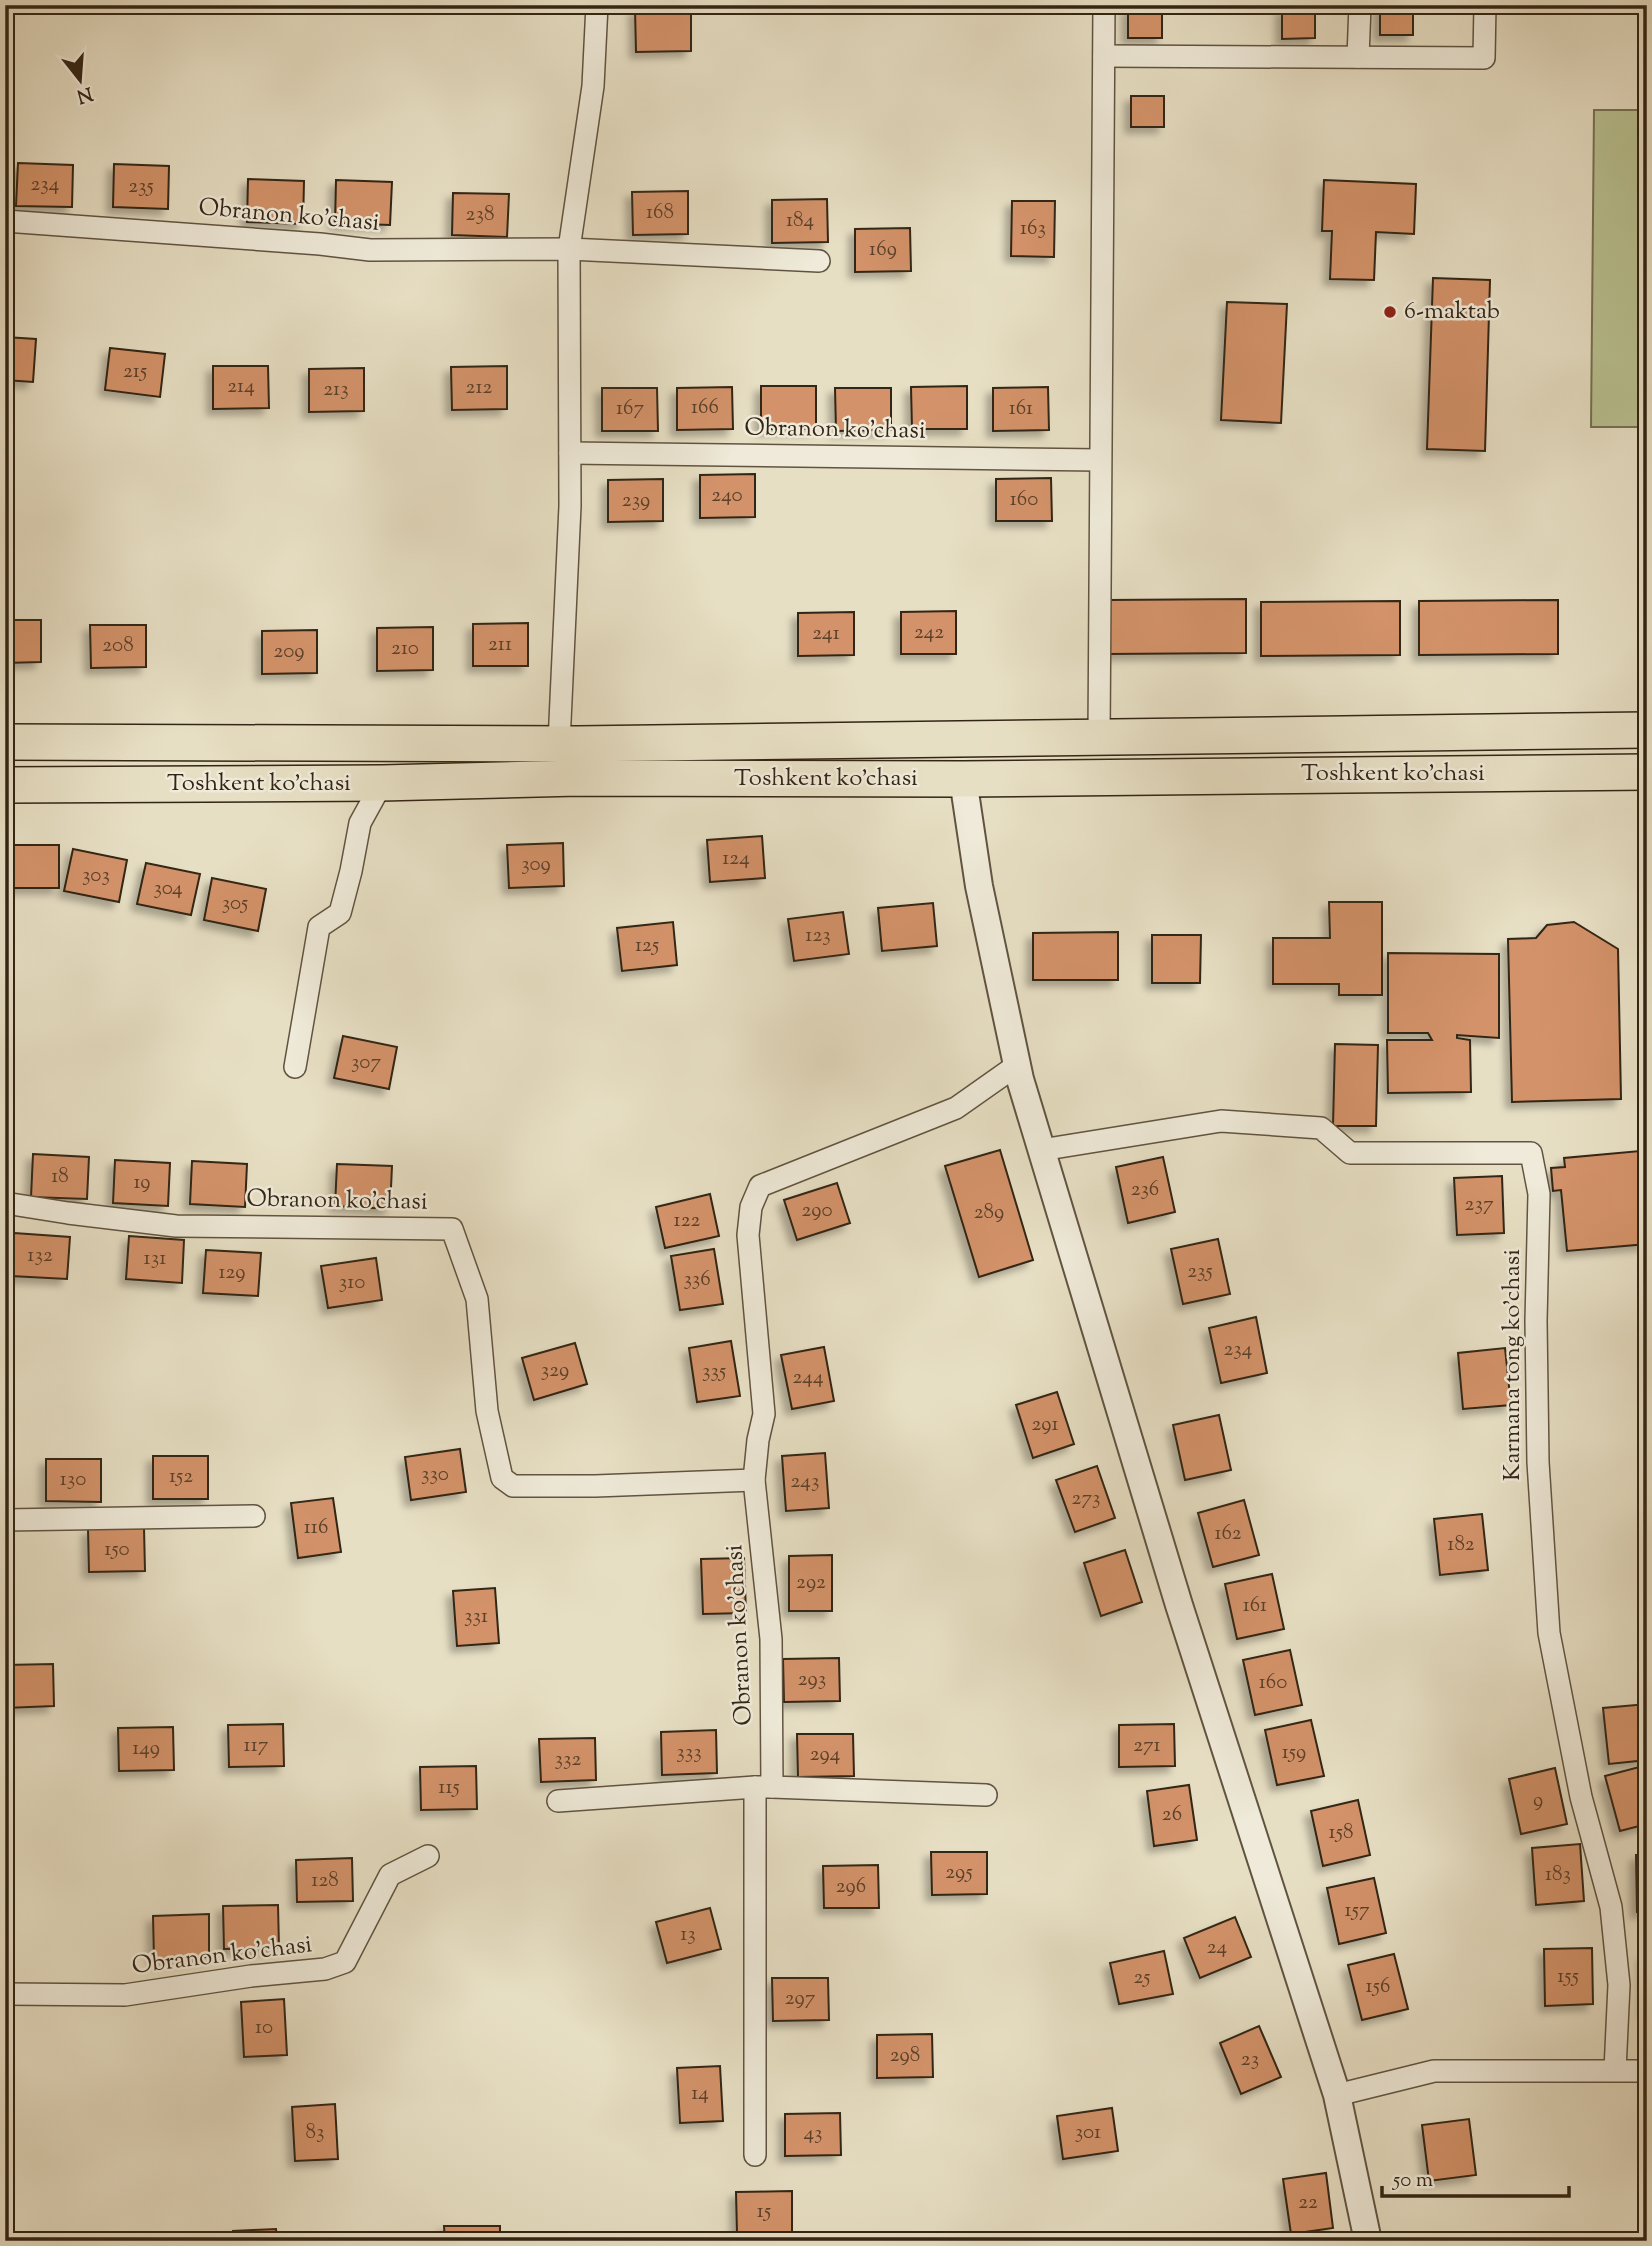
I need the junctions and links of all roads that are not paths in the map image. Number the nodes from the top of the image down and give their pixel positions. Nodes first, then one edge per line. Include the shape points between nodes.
1 (597, 5) edge
2 (1104, 5) edge
3 (1360, 5) edge
4 (1485, 5) edge
5 (1104, 56) junction
6 (1358, 57) junction
7 (5, 221) edge
8 (569, 249) junction
9 (819, 261) dead end
10 (570, 453) junction
11 (1100, 460) junction
12 (1647, 730) edge
13 (1099, 737) junction
14 (5, 742) edge
15 (559, 743) junction
16 (1647, 772) edge
17 (963, 779) junction
18 (382, 783) junction
19 (5, 785) edge
20 (1017, 1065) junction
21 (295, 1067) dead end
22 (1041, 1150) junction
23 (5, 1203) edge
24 (754, 1480) junction
25 (254, 1516) dead end
26 (5, 1520) edge
27 (764, 1787) junction
28 (986, 1795) dead end
29 (558, 1801) dead end
30 (428, 1856) dead end
31 (5, 1994) edge
32 (1615, 2070) junction
33 (1647, 2071) edge
34 (1337, 2095) junction
35 (755, 2155) dead end
36 (1368, 2241) edge

1 - 8 street via 593,86
2 - 5 street
3 - 6 street
4 - 6 street via 1484,58
5 - 6 street
5 - 11 street
7 - 8 street, Obranon ko'chasi via 370,250
8 - 9 street, Obranon ko'chasi
8 - 10 street
10 - 11 street, Obranon ko'chasi
10 - 15 street
11 - 13 street
12 - 13 highway, Toshkent ko'chasi
13 - 15 highway, Toshkent ko'chasi
14 - 15 highway, Toshkent ko'chasi
16 - 17 highway, Toshkent ko'chasi
17 - 18 highway, Toshkent ko'chasi via 578,778
17 - 20 street via 979,886
18 - 19 highway, Toshkent ko'chasi
18 - 21 street via 360,823 340,912 319,927
20 - 22 street
20 - 24 street, Obranon ko'chasi via 956,1108 760,1186 751,1207 748,1235 764,1415
22 - 32 street, Karmana tong ko'chasi via 1221,1121 1321,1128 1350,1153 1531,1153 1539,1194 1538,1462 1549,1633 1581,1797 1611,1907 1619,1985
22 - 34 street via 1175,1591
23 - 24 street, Obranon ko'chasi via 176,1226 452,1229 477,1299 487,1411 502,1478 513,1486
24 - 27 street, Obranon ko'chasi via 771,1639
25 - 26 street
27 - 28 street
27 - 29 street
27 - 35 street, Obranon ko'chasi
30 - 31 street, Obranon ko'chasi via 390,1875 345,1962 325,1969 125,1995
32 - 33 street
32 - 34 street via 1434,2071
34 - 36 street

